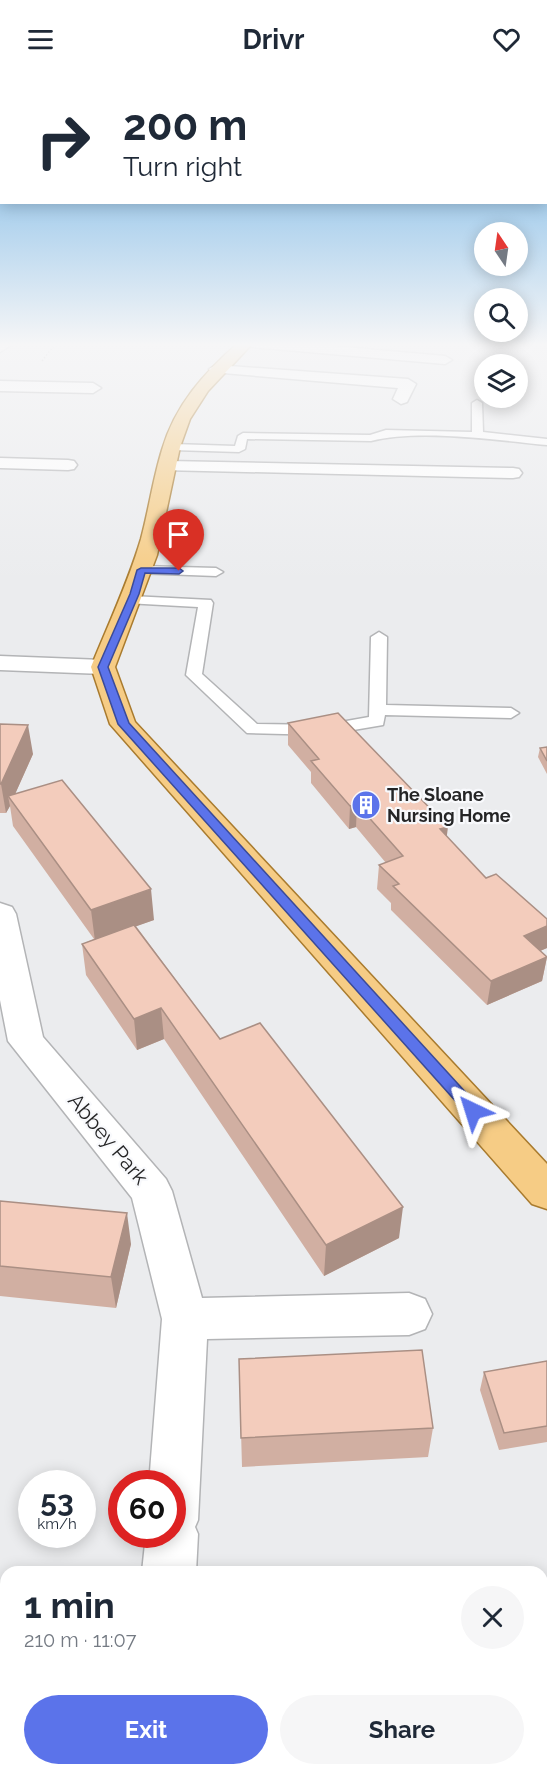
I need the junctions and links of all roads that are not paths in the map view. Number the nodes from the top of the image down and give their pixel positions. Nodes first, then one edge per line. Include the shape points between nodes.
1 (181, 422) edge
2 (478, 422) edge
3 (478, 435) junction
4 (547, 442) edge
5 (170, 457) junction
6 (0, 463) edge
7 (68, 465) dead end
8 (513, 473) dead end
9 (141, 570) junction
10 (216, 572) dead end
11 (131, 600) junction
12 (379, 637) dead end
13 (0, 663) edge
14 (103, 667) junction
15 (377, 710) junction
16 (511, 713) dead end
17 (0, 914) edge
18 (13, 1043) edge
19 (547, 1192) edge
20 (409, 1314) dead end
21 (185, 1319) junction
22 (175, 1470) edge
23 (171, 1548) edge
24 (169, 1566) edge

1 - 5 main road
2 - 3 lane
3 - 4 lane
3 - 5 lane via 243,436 239,449
5 - 8 street
5 - 9 main road
6 - 7 street
9 - 10 lane
9 - 11 main road
11 - 14 main road
11 - 15 lane via 206,603 194,675 253,729 334,728 377,721
12 - 15 lane
13 - 14 street
14 - 19 main road via 123,724
15 - 16 lane
17 - 18 street, Abbey Park
18 - 21 street, Abbey Park via 151,1191
20 - 21 street
21 - 22 street, Abbey Park
23 - 24 street

